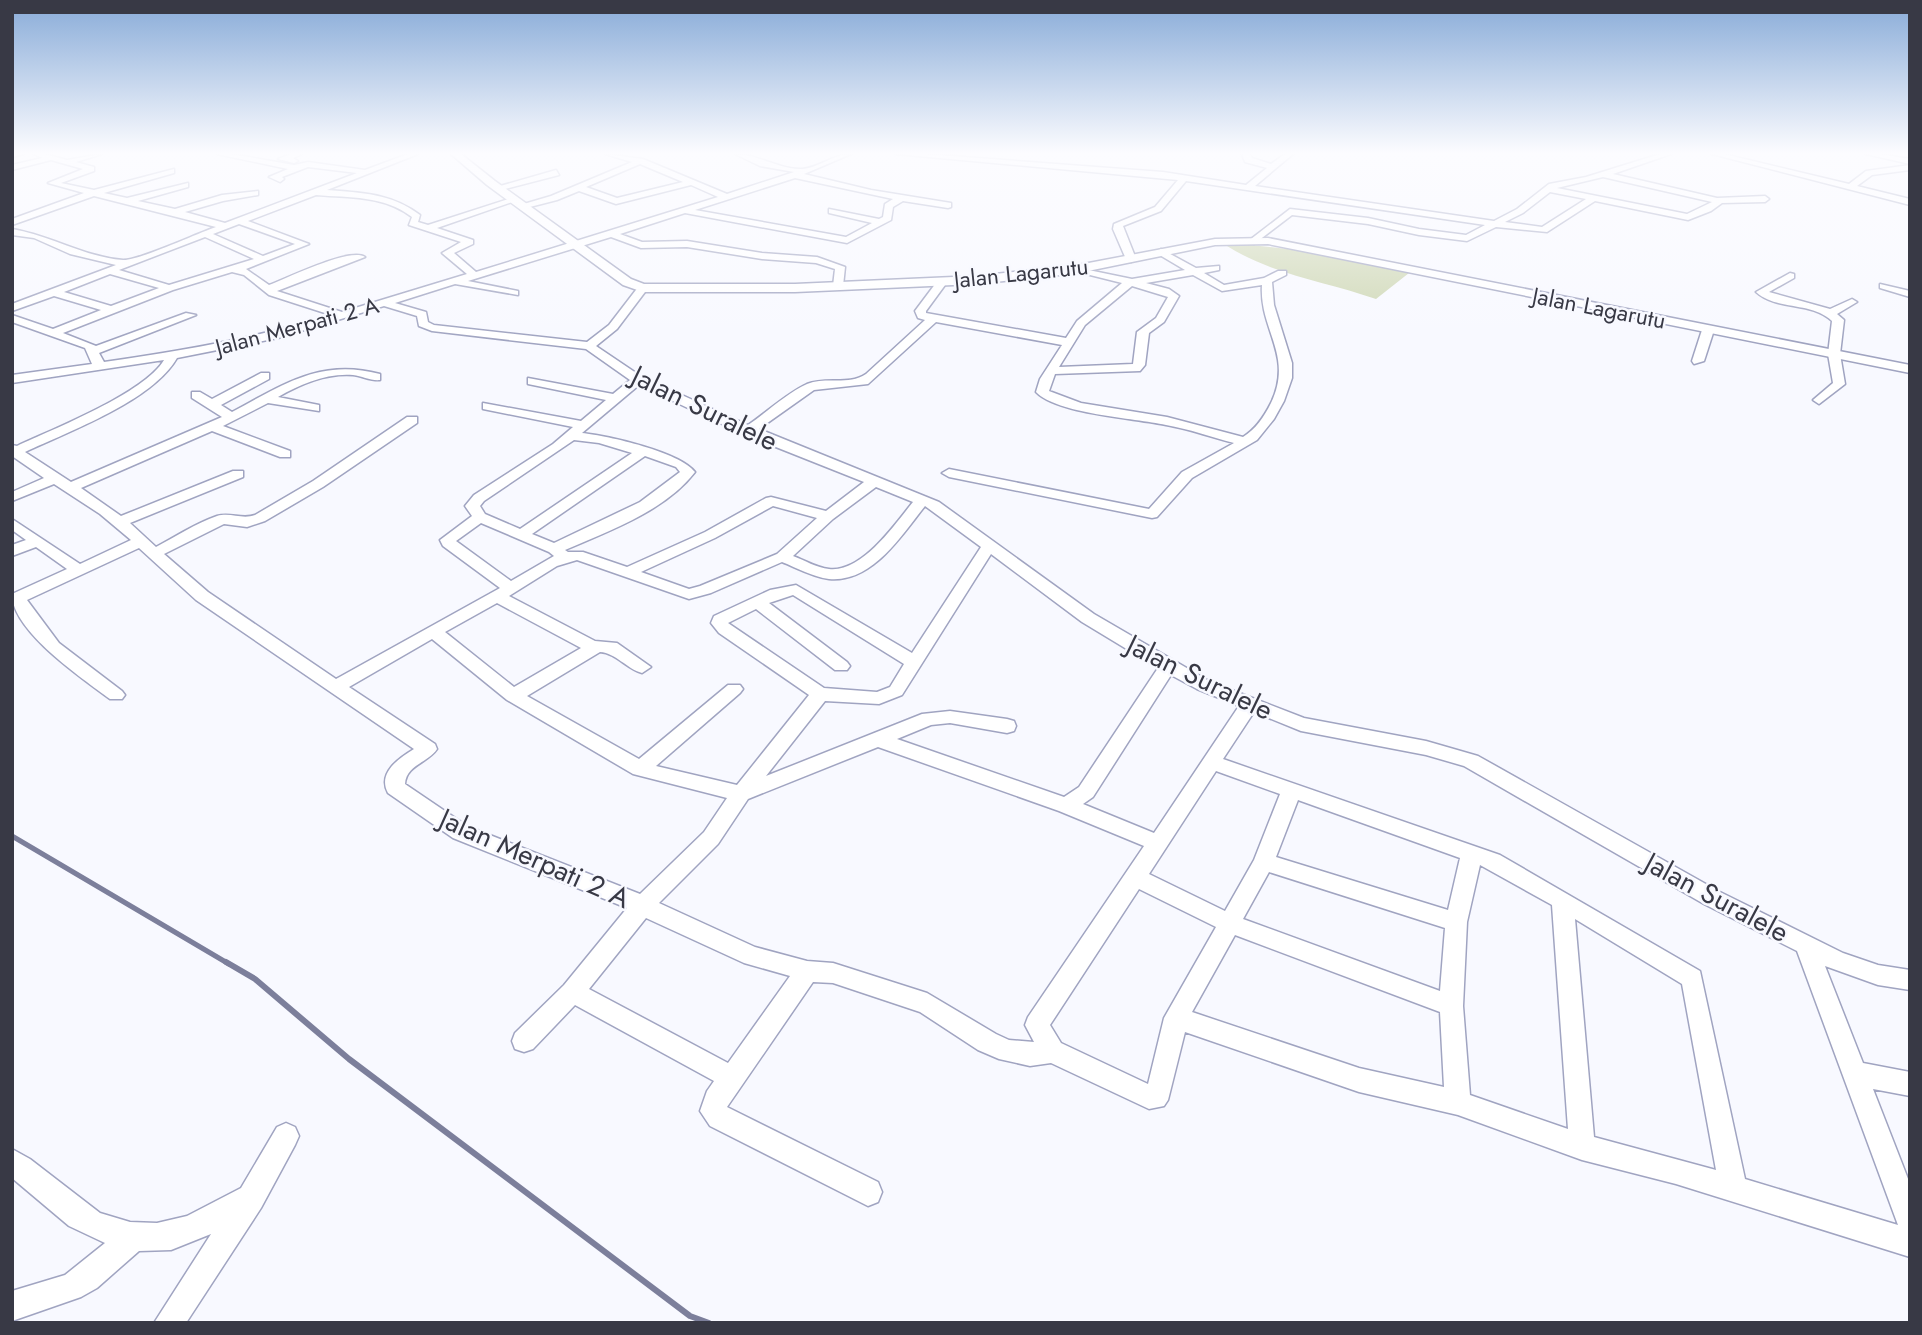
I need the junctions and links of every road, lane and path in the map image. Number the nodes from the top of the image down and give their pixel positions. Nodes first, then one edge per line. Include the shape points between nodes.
1 (26, 216) edge
2 (191, 216) edge
3 (251, 216) edge
4 (416, 216) edge
5 (469, 216) edge
6 (536, 216) edge
7 (663, 216) edge
8 (717, 216) edge
9 (855, 216) edge
10 (888, 216) edge
11 (1135, 216) edge
12 (1285, 216) edge
13 (1327, 216) edge
14 (1436, 216) edge
15 (1509, 216) edge
16 (1565, 216) edge
17 (239, 221) junction
18 (12, 222) edge
19 (879, 222) junction
20 (1492, 225) junction
21 (224, 226) junction
22 (431, 227) junction
23 (12, 232) edge
24 (206, 233) junction
25 (272, 233) junction
26 (611, 234) junction
27 (847, 240) junction
28 (1254, 241) junction
29 (576, 244) junction
30 (837, 246) dead end
31 (238, 250) junction
32 (1161, 252) junction
33 (827, 253) dead end
34 (360, 257) dead end
35 (1131, 258) junction
36 (263, 259) junction
37 (817, 260) junction
38 (126, 264) junction
39 (1078, 268) junction
40 (1215, 268) dead end
41 (237, 269) junction
42 (110, 271) junction
43 (1191, 272) junction
44 (1282, 273) dead end
45 (473, 276) junction
46 (1790, 276) dead end
47 (454, 281) junction
48 (943, 281) junction
49 (1267, 281) junction
50 (1129, 283) junction
51 (838, 286) junction
52 (1884, 286) dead end
53 (169, 288) junction
54 (643, 288) junction
55 (268, 289) junction
56 (53, 292) junction
57 (514, 293) dead end
58 (1910, 294) edge
59 (1852, 302) dead end
60 (385, 303) junction
61 (12, 308) edge
62 (111, 310) junction
63 (1830, 313) junction
64 (190, 315) dead end
65 (341, 315) junction
66 (12, 318) edge
67 (934, 318) junction
68 (1708, 330) junction
69 (52, 333) junction
70 (1068, 342) junction
71 (589, 346) junction
72 (93, 351) junction
73 (1834, 354) junction
74 (172, 356) junction
75 (1698, 360) dead end
76 (100, 367) junction
77 (1910, 369) edge
78 (1051, 372) junction
79 (265, 376) dead end
80 (376, 377) dead end
81 (12, 379) edge
82 (638, 380) junction
83 (532, 381) dead end
84 (196, 395) dead end
85 (613, 398) junction
86 (268, 399) junction
87 (1819, 400) dead end
88 (212, 404) junction
89 (487, 406) dead end
90 (314, 408) dead end
91 (232, 416) junction
92 (412, 420) dead end
93 (211, 426) junction
94 (576, 431) junction
95 (748, 431) junction
96 (1245, 442) junction
97 (642, 451) junction
98 (15, 454) edge
99 (285, 454) dead end
100 (949, 473) dead end
101 (238, 474) dead end
102 (54, 479) junction
103 (875, 481) junction
104 (69, 488) junction
105 (12, 497) edge
106 (923, 499) junction
107 (828, 516) junction
108 (480, 517) junction
109 (119, 522) junction
110 (12, 523) edge
111 (519, 536) junction
112 (36, 541) junction
113 (139, 541) junction
114 (989, 546) junction
115 (12, 551) edge
116 (559, 553) junction
117 (153, 554) junction
118 (782, 557) junction
119 (77, 569) junction
120 (629, 572) junction
121 (504, 592) junction
122 (757, 602) junction
123 (434, 632) junction
124 (593, 647) junction
125 (914, 662) junction
126 (841, 666) dead end
127 (1168, 666) junction
128 (642, 667) dead end
129 (337, 686) junction
130 (734, 689) dead end
131 (820, 694) junction
132 (116, 695) dead end
133 (513, 696) junction
134 (1250, 705) junction
135 (1007, 726) dead end
136 (878, 740) junction
137 (1210, 762) junction
138 (640, 769) junction
139 (1291, 792) junction
140 (741, 794) junction
141 (1066, 806) junction
142 (1158, 844) junction
143 (1472, 853) junction
144 (1264, 862) junction
145 (1136, 877) junction
146 (1563, 902) junction
147 (643, 905) junction
148 (1456, 922) junction
149 (1229, 923) junction
150 (1806, 945) junction
151 (807, 971) junction
152 (1910, 980) edge
153 (572, 992) junction
154 (1451, 1006) junction
155 (1176, 1018) junction
156 (524, 1041) dead end
157 (1052, 1051) junction
158 (1854, 1073) junction
159 (732, 1078) junction
160 (1910, 1084) edge
161 (1458, 1103) junction
162 (286, 1136) dead end
163 (1582, 1147) junction
164 (16, 1171) edge
165 (1734, 1191) junction
166 (868, 1192) dead end
167 (1904, 1192) edge
168 (251, 1198) junction
169 (1910, 1220) edge
170 (135, 1236) junction
171 (1910, 1243) edge
172 (12, 1306) edge
173 (169, 1323) edge

1 - 18 street
2 - 21 street
3 - 17 street
4 - 22 street via 412,223
5 - 22 street
6 - 29 street, Jalan Lagarutu
7 - 26 street, Jalan Merpati 2 A
8 - 27 street
9 - 19 street
10 - 19 street
11 - 35 street via 1123,220 1118,229
12 - 28 street
13 - 20 street via 1460,238
14 - 20 street
15 - 20 street
16 - 20 street via 1544,230
17 - 21 street
17 - 25 street
19 - 27 street
21 - 24 street
22 - 45 street via 470,242 447,253
23 - 38 street
24 - 31 street
24 - 38 street
25 - 31 street
25 - 36 street via 304,244
26 - 29 street, Jalan Merpati 2 A
26 - 37 street via 641,245 680,244
27 - 30 street
28 - 32 street, Jalan Lagarutu
28 - 68 street, Jalan Lagarutu via 1303,247
29 - 45 street, Jalan Merpati 2 A
29 - 54 street, Jalan Lagarutu via 626,282
31 - 36 street
32 - 35 street, Jalan Lagarutu
32 - 43 street
33 - 37 street
34 - 55 street
35 - 39 street, Jalan Lagarutu
36 - 41 street
37 - 51 street via 839,265
38 - 42 street
39 - 48 street, Jalan Lagarutu
39 - 50 street
40 - 43 street
41 - 53 street
41 - 55 street
42 - 53 street
42 - 56 street
43 - 49 street via 1222,288
43 - 50 street
44 - 49 street
45 - 47 street, Jalan Merpati 2 A
46 - 63 street via 1761,292
47 - 57 street
47 - 60 street, Jalan Merpati 2 A
48 - 51 street, Jalan Lagarutu
48 - 67 street via 920,311 922,316
49 - 96 street via 1266,303 1276,323 1287,373 1268,424
50 - 70 street via 1081,323
50 - 78 street via 1174,296 1160,320 1143,332 1139,366
51 - 54 street, Jalan Lagarutu
52 - 58 street
53 - 62 street
54 - 71 street via 612,327
55 - 65 street
56 - 61 street
56 - 62 street
59 - 63 street
60 - 65 street, Jalan Merpati 2 A
60 - 71 street via 422,314 423,324 432,328
62 - 69 street
63 - 73 street via 1838,320
64 - 72 street
65 - 74 street, Jalan Merpati 2 A via 250,342
66 - 69 street
67 - 70 street
67 - 95 street via 869,378 818,383
68 - 73 street, Jalan Lagarutu
68 - 75 street
69 - 72 street via 86,343
70 - 78 street
71 - 82 street, Jalan Suralele
72 - 76 street
73 - 77 street, Jalan Lagarutu
73 - 87 street via 1839,384
74 - 76 street, Jalan Merpati 2 A
74 - 98 street via 161,376 118,403
76 - 81 street, Jalan Merpati 2 A
78 - 96 street via 1042,392 1052,398
79 - 88 street
80 - 86 street via 357,371 324,372
82 - 85 street
82 - 95 street, Jalan Suralele
83 - 85 street
84 - 88 street
85 - 94 street
86 - 90 street
86 - 91 street
88 - 91 street
89 - 94 street
91 - 93 street
92 - 117 street via 260,518 247,523 225,519
93 - 99 street
93 - 104 street
94 - 97 street
94 - 108 street via 478,498 472,506
95 - 103 street, Jalan Suralele
96 - 100 street via 1192,471 1152,514
97 - 111 street
97 - 116 street via 681,464 688,472 624,517
98 - 102 street, Jalan Merpati 2 A
101 - 109 street
102 - 104 street, Jalan Merpati 2 A
102 - 105 street
103 - 106 street, Jalan Suralele
103 - 107 street
104 - 109 street, Jalan Merpati 2 A
106 - 114 street, Jalan Suralele
106 - 118 street via 881,550 850,574 827,574
107 - 118 street
107 - 120 street via 771,501
108 - 111 street
108 - 121 street via 448,543
109 - 113 street, Jalan Merpati 2 A
110 - 112 street
111 - 116 street
112 - 115 street
112 - 119 street
113 - 117 street, Jalan Merpati 2 A
113 - 119 street
114 - 125 street
114 - 127 street, Jalan Suralele via 1088,618
116 - 120 street via 584,556
116 - 121 street
117 - 129 street, Jalan Merpati 2 A via 263,640
118 - 120 street via 689,594
119 - 132 street via 21,595 18,601 53,647
121 - 123 street
121 - 124 street
122 - 125 street via 796,590
122 - 126 street
122 - 131 street via 724,616 719,623
123 - 129 street
123 - 133 street
124 - 128 street via 611,647
124 - 133 street
125 - 131 street via 896,691 884,697
127 - 134 street, Jalan Suralele
127 - 141 street via 1086,792
129 - 147 street, Jalan Merpati 2 A via 428,749 403,766 393,781 414,803 460,832
130 - 138 street
131 - 140 street
133 - 138 street
134 - 137 street
134 - 150 street, Jalan Suralele via 1301,724 1471,761 1712,898
135 - 136 street via 938,717
136 - 140 street
136 - 141 street
137 - 139 street
137 - 142 street
138 - 140 street
139 - 143 street
139 - 144 street
140 - 147 street via 710,838
141 - 142 street
142 - 145 street
143 - 146 street via 1521,874
143 - 148 street
144 - 148 street
144 - 149 street
145 - 149 street
145 - 157 street via 1037,1025
146 - 163 street
146 - 165 street via 1692,978
147 - 151 street, Jalan Merpati 2 A via 752,956
147 - 153 street
148 - 154 street
149 - 154 street
149 - 155 street
150 - 152 street, Jalan Suralele via 1855,968
150 - 158 street
151 - 157 street, Jalan Merpati 2 A via 833,972 927,1004 1008,1051
151 - 159 street
153 - 156 street
153 - 159 street
154 - 161 street
155 - 157 street via 1159,1091 1152,1098
155 - 161 street via 1359,1080
158 - 160 street
158 - 167 street
159 - 166 street via 716,1100 713,1111 719,1117
161 - 163 street
162 - 168 street
163 - 165 street
164 - 170 street via 82,1218 107,1231
165 - 171 street
167 - 169 street
168 - 170 street via 183,1233
168 - 173 street
170 - 172 street via 87,1278

